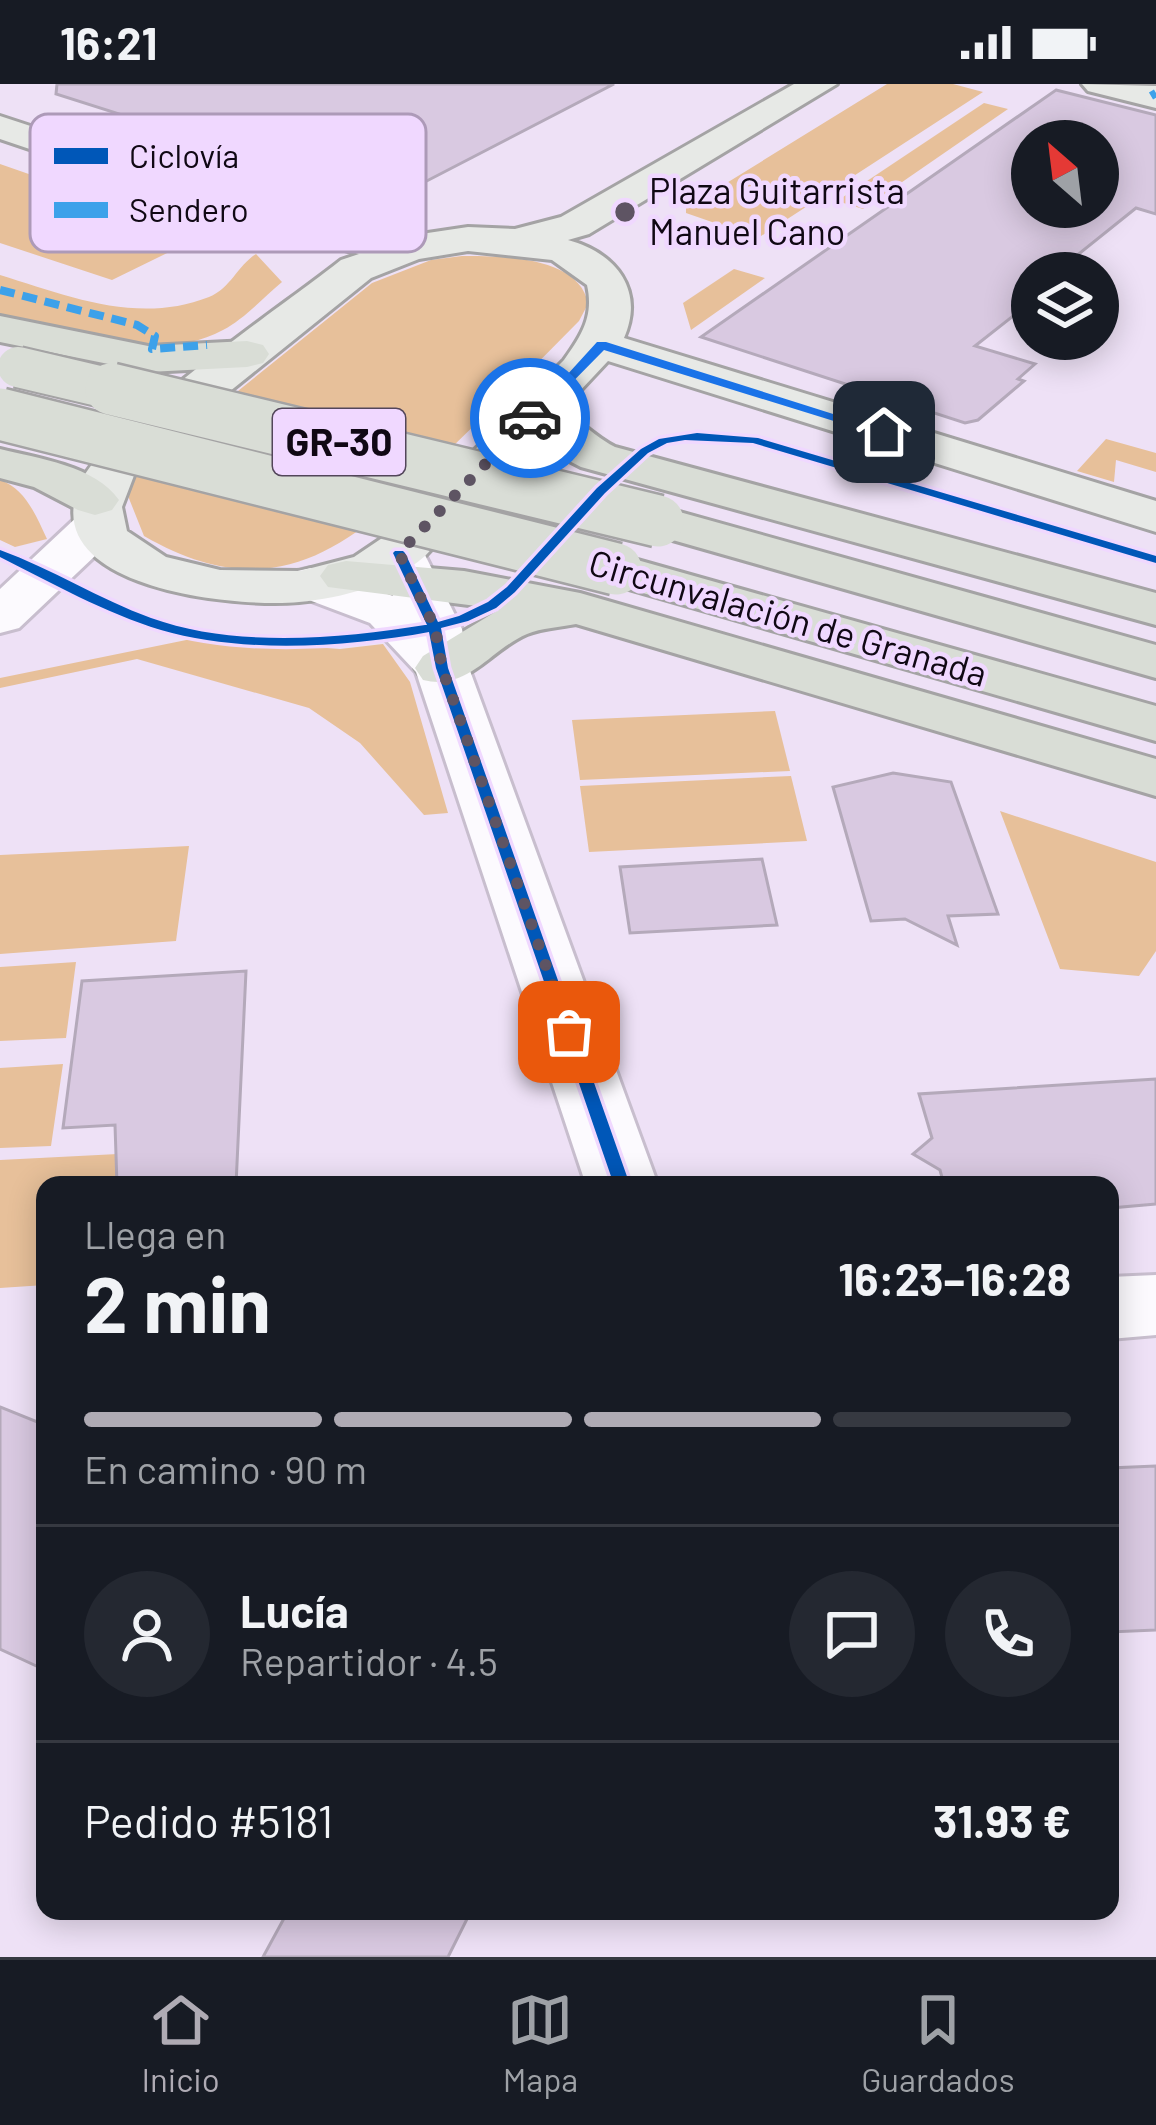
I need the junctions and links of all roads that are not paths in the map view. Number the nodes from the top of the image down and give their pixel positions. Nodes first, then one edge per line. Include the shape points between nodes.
1 (819, 84) edge
2 (863, 84) edge
3 (1100, 84) edge
4 (1154, 95) edge
5 (0, 127) edge
6 (30, 137) edge
7 (0, 141) edge
8 (30, 151) edge
9 (518, 240) junction
10 (426, 244) edge
11 (304, 252) edge
12 (401, 252) edge
13 (581, 260) junction
14 (324, 290) junction
15 (601, 345) junction
16 (6, 353) edge
17 (247, 354) junction
18 (536, 411) junction
19 (0, 414) edge
20 (0, 463) edge
21 (97, 513) junction
22 (1156, 517) edge
23 (404, 566) junction
24 (328, 580) junction
25 (575, 608) junction
26 (1156, 609) edge
27 (0, 617) edge
28 (1156, 662) edge
29 (442, 668) junction
30 (1156, 724) edge
31 (1156, 778) edge
32 (619, 1176) edge
33 (1156, 1305) edge
34 (1119, 1307) edge

1 - 9 main road via 569,229
2 - 13 main road
3 - 4 main road
5 - 6 main road
7 - 8 main road
9 - 10 main road
9 - 13 main road
11 - 14 main road via 314,258
12 - 14 main road
13 - 15 main road via 614,290 617,310
14 - 17 main road
15 - 18 main road
15 - 22 main road
16 - 17 highway
16 - 28 highway, Circunvalación de Granada / GR-30, bridge via 658,521
17 - 21 main road via 119,457
18 - 23 main road
18 - 26 highway via 573,444 613,462
19 - 30 highway, Circunvalación de Granada / GR-30, bridge via 616,569
20 - 21 highway via 51,477
21 - 24 main road via 116,549 173,578 244,588
21 - 27 street
23 - 24 highway
23 - 25 highway
23 - 29 street via 435,628
24 - 29 street via 389,612
25 - 29 highway via 510,622
25 - 31 highway
29 - 32 street
33 - 34 street

